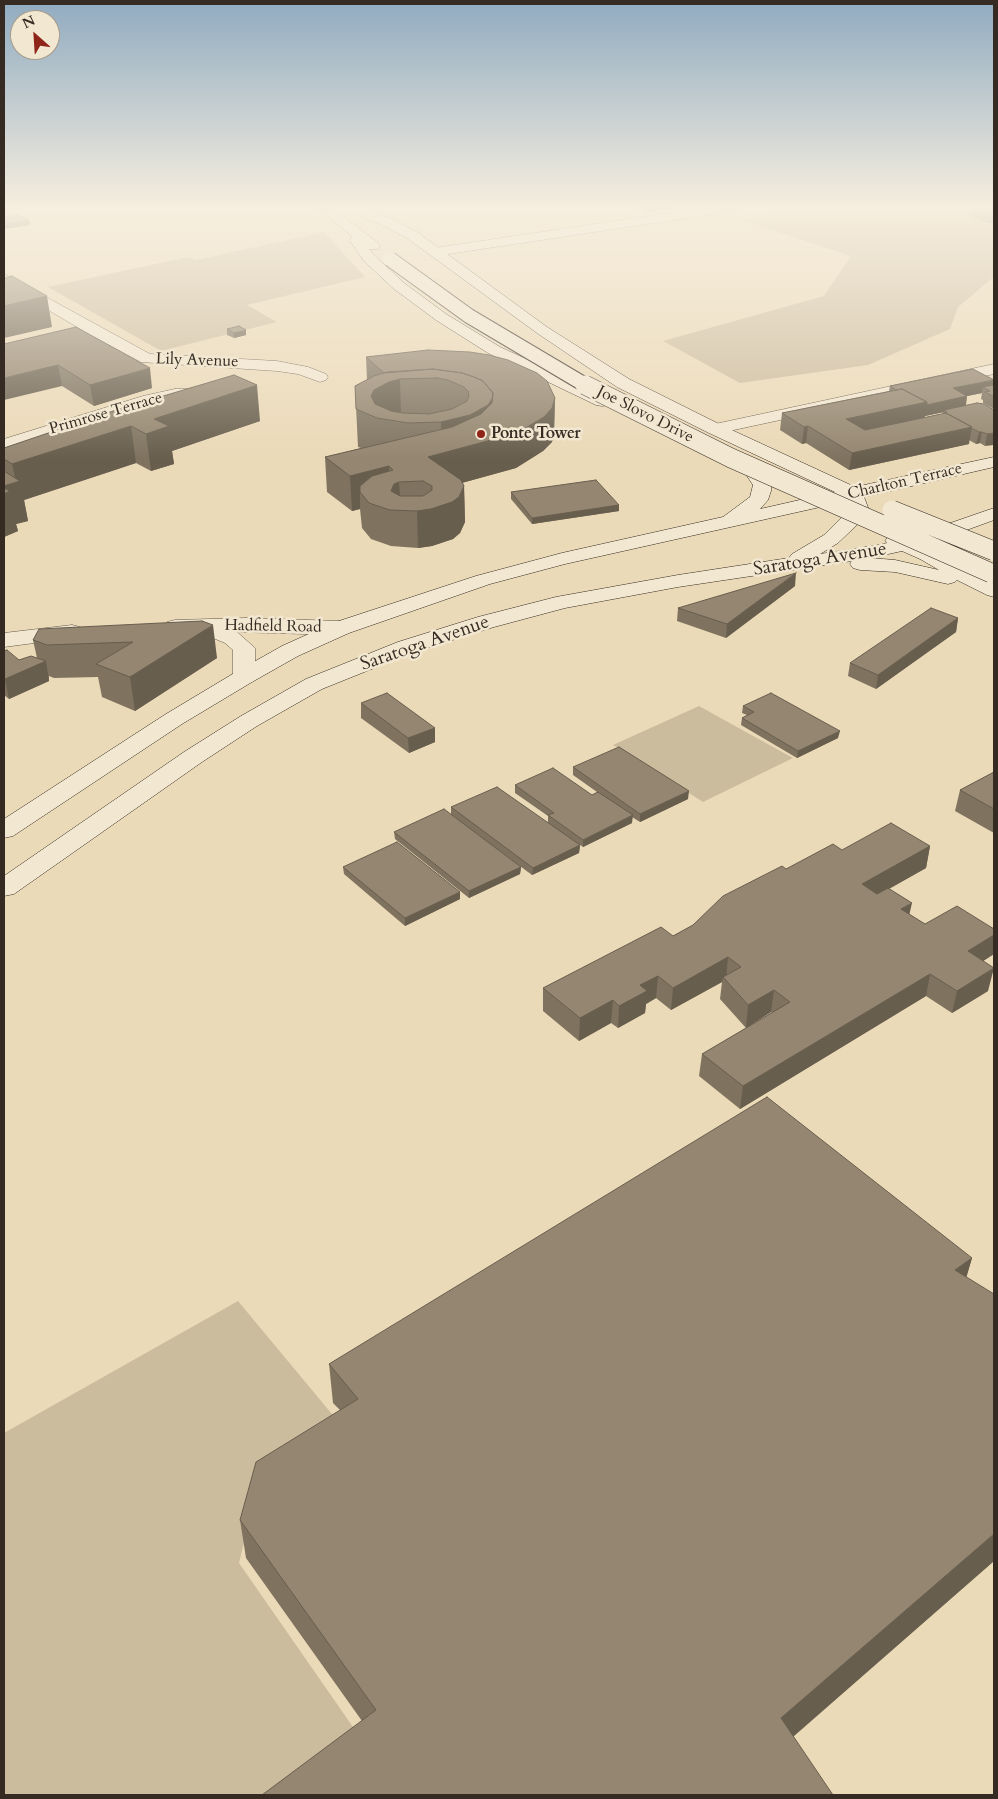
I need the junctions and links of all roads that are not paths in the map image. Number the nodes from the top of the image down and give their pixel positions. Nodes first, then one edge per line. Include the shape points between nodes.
1 (26, 291) edge
2 (406, 291) edge
3 (434, 291) edge
4 (465, 291) edge
5 (490, 291) edge
6 (94, 331) junction
7 (76, 335) edge
8 (994, 369) edge
9 (320, 377) dead end
10 (715, 429) junction
11 (4, 445) edge
12 (4, 456) edge
13 (994, 462) edge
14 (756, 476) junction
15 (854, 494) junction
16 (816, 503) junction
17 (994, 514) edge
18 (850, 520) junction
19 (726, 522) junction
20 (904, 545) junction
21 (994, 551) edge
22 (814, 562) junction
23 (784, 566) junction
24 (993, 583) edge
25 (204, 626) junction
26 (155, 628) edge
27 (341, 628) junction
28 (95, 631) edge
29 (4, 640) edge
30 (244, 677) junction
31 (4, 830) edge
32 (4, 888) edge

1 - 6 main road, Lily Avenue
2 - 14 main road via 494,350 579,388
3 - 24 main road, Joe Slovo Drive, bridge via 469,316 587,386
4 - 21 main road, Joe Slovo Drive, bridge via 524,330 677,415 827,484
5 - 10 main road via 595,366
6 - 7 main road
6 - 9 main road, Lily Avenue via 150,360 277,366
8 - 10 main road
10 - 15 main road
11 - 12 main road, Primrose Terrace via 149,400 175,394 207,395
13 - 15 main road, Charlton Terrace
14 - 16 main road
14 - 19 main road via 762,486 758,500
15 - 16 main road, Charlton Terrace
15 - 18 main road via 859,510
16 - 18 main road
16 - 19 main road
17 - 20 main road
18 - 20 main road
18 - 23 main road via 830,539
19 - 27 main road via 500,576
20 - 22 main road, Saratoga Avenue
20 - 24 main road
22 - 23 main road, Saratoga Avenue
22 - 24 main road via 895,566
23 - 32 main road, Saratoga Avenue via 564,602 459,630 362,664 314,684 249,721
25 - 26 main road, Hadfield Road
25 - 27 main road, Hadfield Road
25 - 30 main road, Hadfield Road via 240,642 246,654
27 - 30 main road
28 - 29 main road
30 - 31 main road

